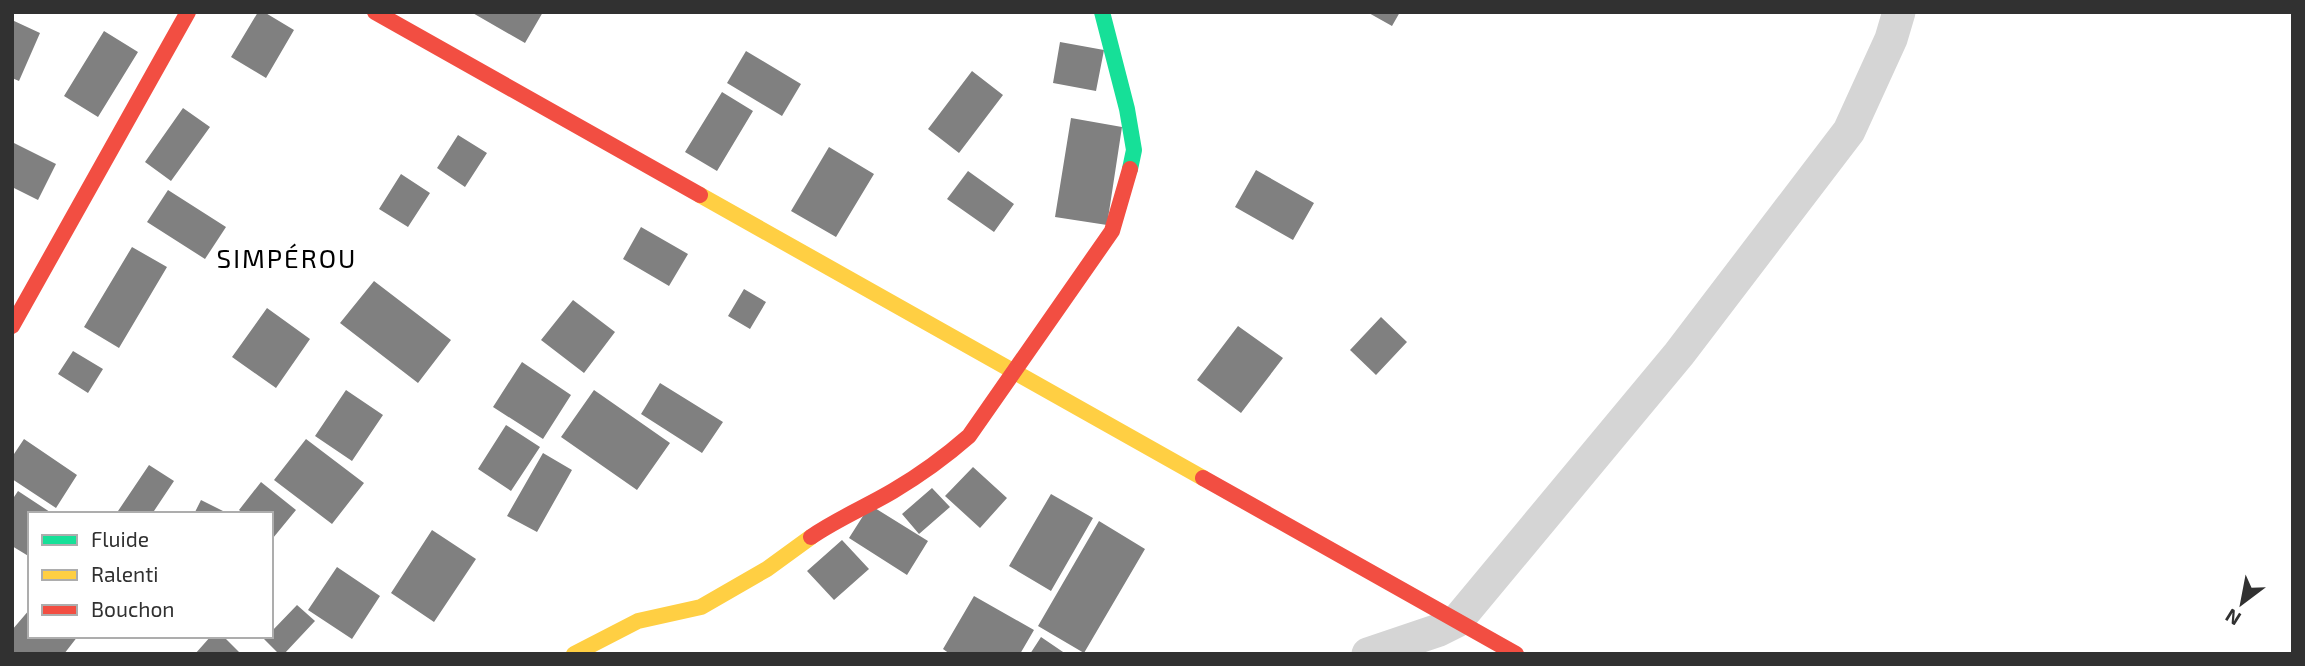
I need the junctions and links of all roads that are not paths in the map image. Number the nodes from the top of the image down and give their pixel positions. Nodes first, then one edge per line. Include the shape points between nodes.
1 (188, 12) edge
2 (375, 12) edge
3 (1102, 12) edge
4 (1899, 12) edge
5 (12, 326) edge
6 (1013, 371) junction
7 (1457, 621) junction
8 (574, 654) edge
9 (1368, 654) edge
10 (1516, 654) edge

1 - 5 street
2 - 6 street
3 - 6 street via 1134,150 1128,180 1112,231
4 - 7 street via 1849,131 1679,354
6 - 7 street
6 - 8 street via 969,436 933,466 828,525 767,569 701,607 638,621
7 - 9 street
7 - 10 street

